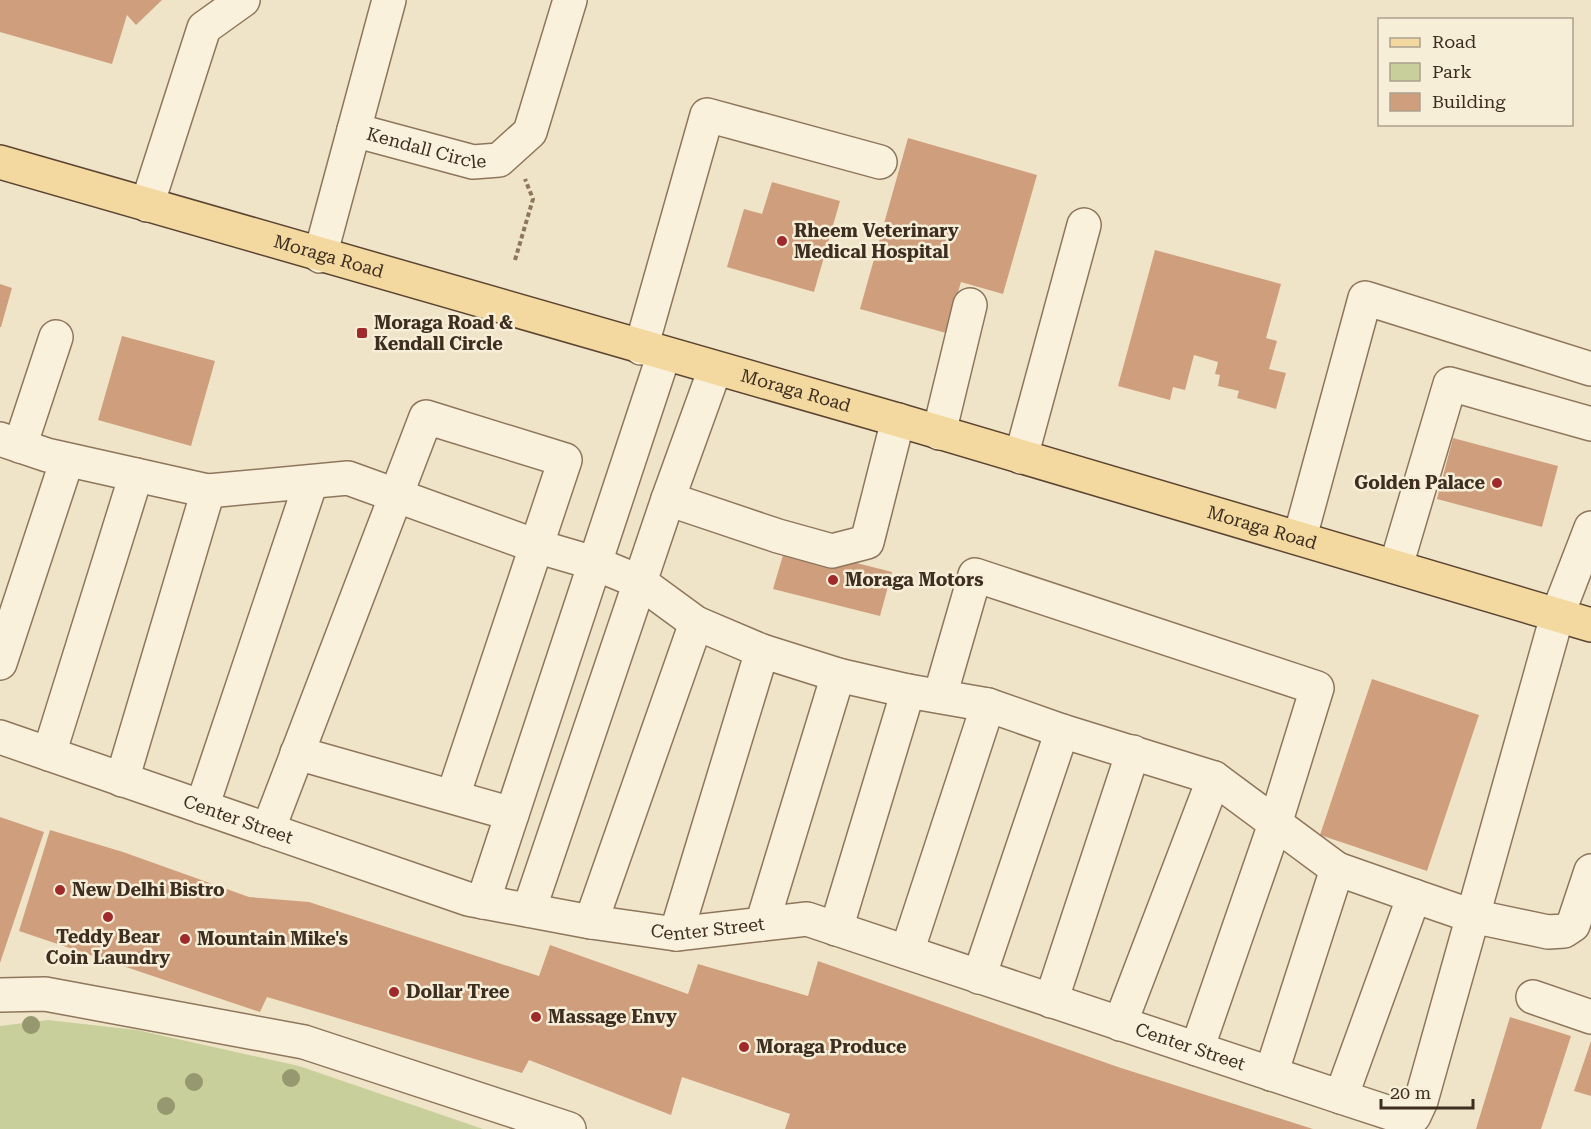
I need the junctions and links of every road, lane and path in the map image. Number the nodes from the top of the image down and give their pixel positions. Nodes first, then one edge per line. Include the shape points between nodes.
1 (243, 0) edge
2 (389, 0) edge
3 (570, 0) edge
4 (354, 130) junction
5 (513, 148) junction
6 (0, 162) edge
7 (880, 162) dead end
8 (147, 205) junction
9 (1084, 225) dead end
10 (320, 256) junction
11 (515, 260) dead end
12 (970, 305) dead end
13 (56, 337) dead end
14 (652, 351) junction
15 (715, 369) junction
16 (1591, 369) edge
17 (898, 420) junction
18 (1591, 424) edge
19 (939, 433) junction
20 (10, 442) edge
21 (1020, 457) junction
22 (67, 460) junction
23 (136, 475) junction
24 (311, 482) junction
25 (208, 491) junction
26 (396, 495) junction
27 (669, 499) junction
28 (1591, 528) edge
29 (1300, 537) junction
30 (536, 546) junction
31 (594, 563) junction
32 (1396, 566) junction
33 (640, 582) junction
34 (1557, 616) junction
35 (696, 623) junction
36 (1591, 625) edge
37 (762, 651) junction
38 (0, 663) edge
39 (838, 675) junction
40 (908, 691) junction
41 (940, 696) junction
42 (988, 705) junction
43 (1062, 731) junction
44 (0, 737) edge
45 (1132, 752) junction
46 (297, 753) junction
47 (49, 754) junction
48 (1214, 778) junction
49 (122, 780) junction
50 (453, 796) junction
51 (202, 807) junction
52 (512, 814) junction
53 (1275, 824) junction
54 (268, 830) junction
55 (1337, 869) junction
56 (1591, 871) edge
57 (1414, 896) junction
58 (483, 902) junction
59 (529, 910) junction
60 (1472, 916) junction
61 (591, 921) junction
62 (762, 924) junction
63 (836, 929) junction
64 (676, 934) junction
65 (907, 952) junction
66 (979, 976) junction
67 (0, 995) edge
68 (1533, 997) dead end
69 (1051, 1001) junction
70 (1591, 1017) edge
71 (1120, 1024) junction
72 (1197, 1049) junction
73 (1271, 1074) junction
74 (1341, 1097) junction
75 (569, 1129) edge

1 - 8 street via 204,28
2 - 4 street, Kendall Circle
3 - 5 street, Kendall Circle via 530,132
4 - 5 street, Kendall Circle via 473,162 499,160
4 - 10 street, Kendall Circle
5 - 11 path via 533,199
6 - 8 main road, Moraga Road
7 - 14 street via 707,115
8 - 10 main road, Moraga Road
9 - 21 street
10 - 14 main road, Moraga Road
12 - 19 street
13 - 20 street
14 - 15 main road, Moraga Road
14 - 31 street
15 - 17 main road, Moraga Road
15 - 27 street
16 - 29 street via 1365,298
17 - 19 main road, Moraga Road
17 - 27 street via 867,542 832,551
18 - 32 street via 1450,384
19 - 21 main road, Moraga Road
20 - 22 street
21 - 29 main road, Moraga Road
22 - 23 street
22 - 38 street
23 - 25 street
23 - 47 street
24 - 25 street
24 - 26 street via 348,478
24 - 51 street
25 - 49 street
26 - 30 street
26 - 30 street via 426,417 565,460
26 - 46 street
27 - 33 street
28 - 34 street
29 - 32 main road, Moraga Road
30 - 31 street
30 - 50 street
31 - 33 street
31 - 52 street
32 - 34 main road, Moraga Road
33 - 35 street
33 - 59 street
34 - 36 main road, Moraga Road
34 - 60 street
35 - 37 street
35 - 61 street
37 - 39 street
37 - 64 street
39 - 40 street
39 - 62 street
40 - 41 street
40 - 63 street
41 - 42 street
41 - 53 street via 975,575 1317,688
42 - 43 street
42 - 65 street
43 - 45 street
43 - 66 street
44 - 47 street, Center Street
45 - 48 street
45 - 69 street
46 - 50 street
46 - 54 street
47 - 49 street, Center Street
48 - 53 street
48 - 71 street
49 - 51 street, Center Street
50 - 52 street
51 - 54 street, Center Street
52 - 58 street
53 - 55 street
53 - 72 street
54 - 58 street, Center Street
55 - 57 street
55 - 73 street
56 - 60 street via 1573,925 1564,931 1548,932
57 - 60 street
57 - 74 street
58 - 59 street, Center Street
59 - 61 street, Center Street
60 - 74 street, Center Street via 1414,1116 1400,1116
61 - 64 street, Center Street
62 - 63 street, Center Street via 807,919
62 - 64 street, Center Street
63 - 65 street, Center Street
65 - 66 street, Center Street
66 - 69 street, Center Street
67 - 75 street via 45,994 304,1042
68 - 70 street
69 - 71 street, Center Street
71 - 72 street, Center Street
72 - 73 street, Center Street
73 - 74 street, Center Street

